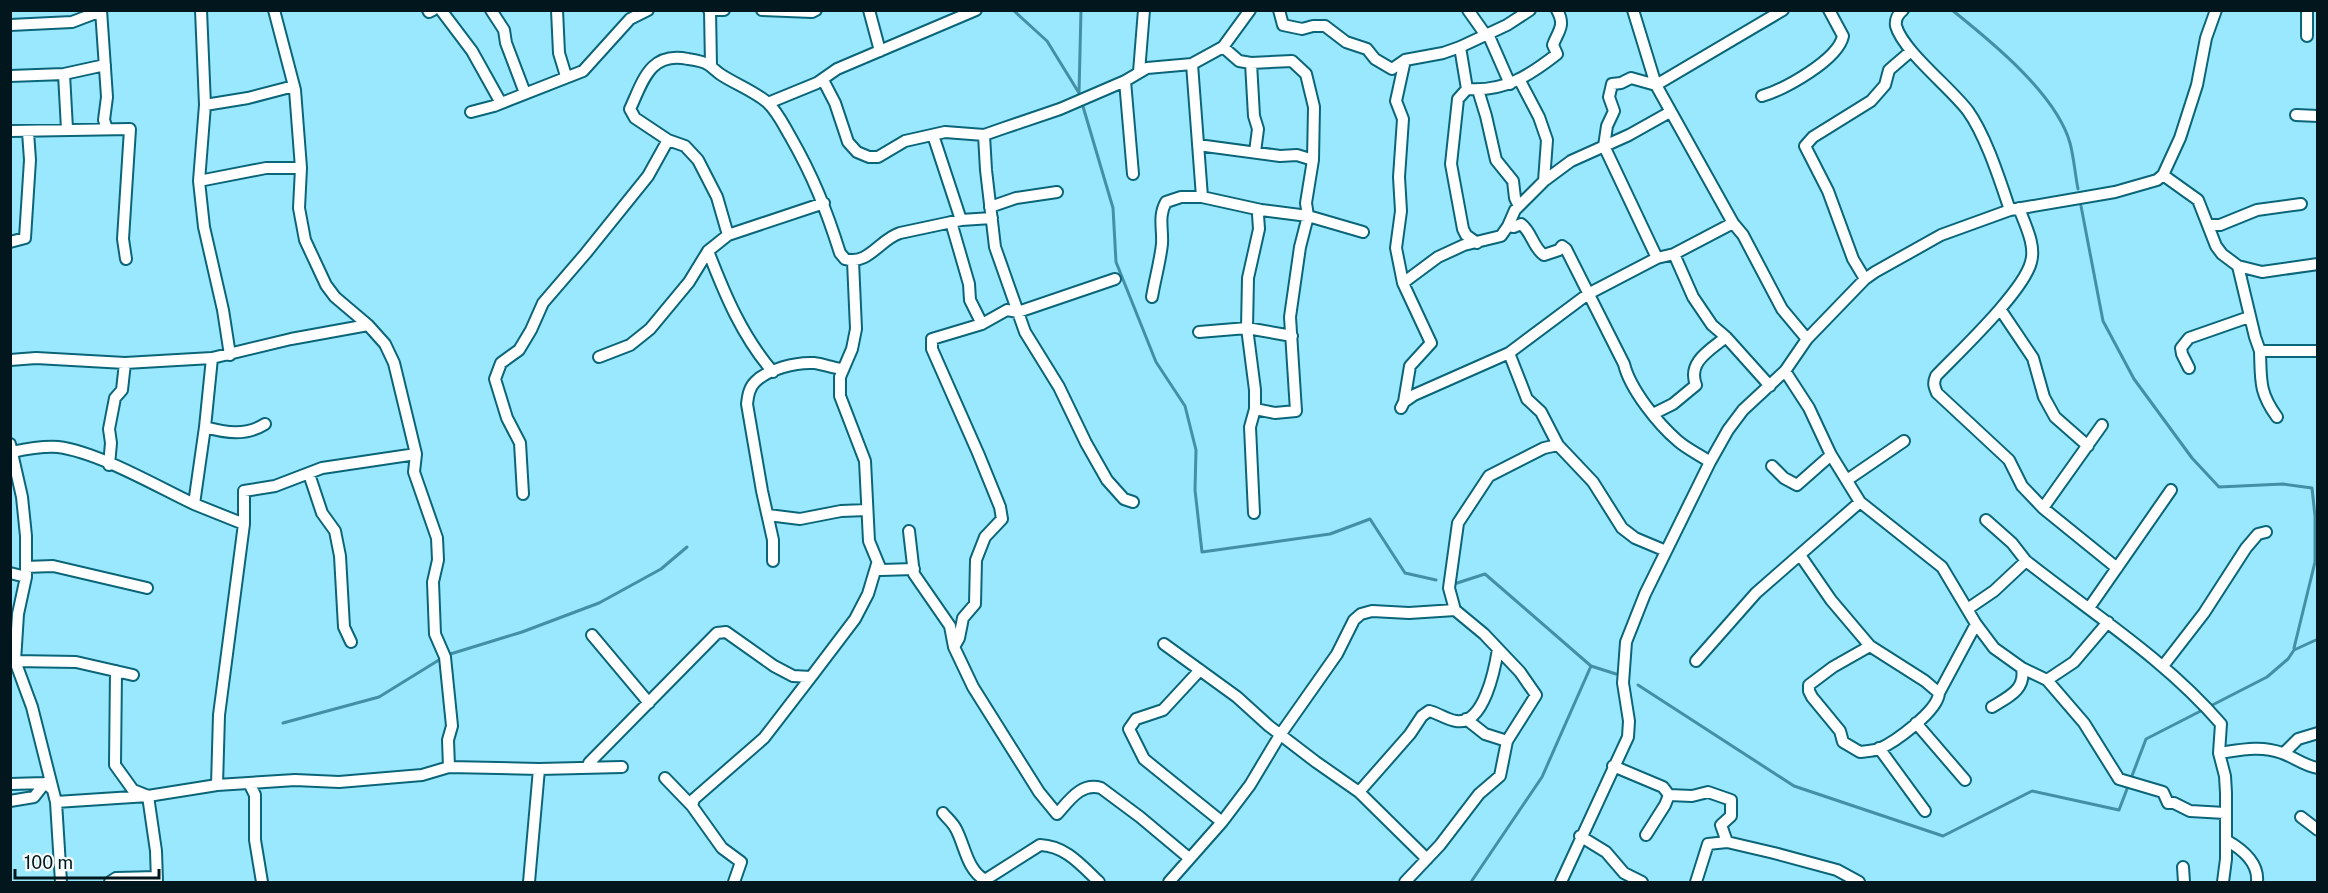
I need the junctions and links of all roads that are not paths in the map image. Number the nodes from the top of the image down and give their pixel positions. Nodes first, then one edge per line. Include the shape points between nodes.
1 (201, 10) edge
2 (274, 10) edge
3 (428, 10) edge
4 (433, 10) edge
5 (490, 10) edge
6 (557, 10) edge
7 (648, 10) edge
8 (724, 10) edge
9 (762, 10) edge
10 (816, 10) edge
11 (869, 10) edge
12 (976, 10) edge
13 (1144, 10) edge
14 (1279, 10) edge
15 (1468, 10) edge
16 (1530, 10) edge
17 (1557, 10) edge
18 (1633, 10) edge
19 (1783, 10) edge
20 (1829, 10) edge
21 (1903, 10) edge
22 (2217, 10) edge
23 (2307, 10) edge
24 (101, 11) edge
25 (710, 11) edge
26 (445, 12) edge
27 (1245, 13) edge
28 (10, 24) edge
29 (1487, 34) junction
30 (2307, 36) dead end
31 (1223, 48) junction
32 (1460, 48) junction
33 (880, 51) junction
34 (1911, 51) junction
35 (1405, 60) junction
36 (1251, 63) junction
37 (1192, 64) junction
38 (105, 65) junction
39 (711, 66) junction
40 (1139, 72) junction
41 (64, 74) junction
42 (10, 76) edge
43 (566, 76) junction
44 (823, 80) junction
45 (1125, 81) junction
46 (1514, 81) junction
47 (1656, 85) junction
48 (294, 86) junction
49 (1472, 89) junction
50 (525, 93) junction
51 (1762, 96) dead end
52 (768, 103) junction
53 (501, 104) junction
54 (205, 105) junction
55 (471, 112) dead end
56 (1670, 112) junction
57 (2296, 115) dead end
58 (2318, 116) edge
59 (67, 129) junction
60 (107, 129) junction
61 (10, 131) edge
62 (28, 132) junction
63 (933, 135) junction
64 (984, 135) junction
65 (668, 140) junction
66 (1198, 145) junction
67 (1604, 146) junction
68 (1255, 152) junction
69 (1313, 160) junction
70 (301, 168) junction
71 (1133, 174) dead end
72 (2163, 178) junction
73 (200, 181) junction
74 (1544, 182) junction
75 (1057, 192) dead end
76 (1203, 197) junction
77 (824, 203) junction
78 (2301, 204) dead end
79 (1519, 207) junction
80 (2015, 209) junction
81 (1261, 210) junction
82 (991, 212) junction
83 (1308, 216) junction
84 (956, 221) junction
85 (1733, 224) junction
86 (2208, 225) junction
87 (1508, 226) junction
88 (1363, 232) dead end
89 (728, 235) junction
90 (10, 243) edge
91 (1477, 243) junction
92 (708, 251) junction
93 (1674, 254) junction
94 (1657, 258) junction
95 (126, 259) dead end
96 (853, 261) junction
97 (2318, 264) edge
98 (2238, 266) junction
99 (1115, 279) dead end
100 (1864, 279) junction
101 (1403, 283) junction
102 (1588, 294) junction
103 (1152, 297) dead end
104 (2000, 309) junction
105 (1018, 312) junction
106 (2250, 317) junction
107 (982, 324) junction
108 (368, 325) junction
109 (1247, 328) junction
110 (1199, 332) dead end
111 (1292, 336) junction
112 (1726, 337) junction
113 (1807, 339) junction
114 (2260, 351) junction
115 (2318, 351) edge
116 (1509, 353) junction
117 (230, 355) junction
118 (599, 357) dead end
119 (212, 358) junction
120 (10, 360) edge
121 (125, 363) junction
122 (2189, 368) dead end
123 (842, 369) junction
124 (1785, 371) junction
125 (773, 372) junction
126 (1770, 386) junction
127 (1255, 409) junction
128 (1653, 414) junction
129 (2277, 417) dead end
130 (265, 424) dead end
131 (2102, 425) dead end
132 (205, 427) junction
133 (1904, 441) dead end
134 (1558, 445) junction
135 (2088, 446) junction
136 (11, 448) edge
137 (416, 454) junction
138 (1831, 455) junction
139 (1710, 462) junction
140 (109, 465) junction
141 (1772, 466) dead end
142 (309, 474) junction
143 (1847, 480) junction
144 (2171, 490) dead end
145 (524, 494) dead end
146 (1133, 502) dead end
147 (1860, 502) junction
148 (194, 504) junction
149 (2043, 508) junction
150 (867, 510) junction
151 (1254, 513) dead end
152 (768, 515) junction
153 (1986, 520) dead end
154 (244, 525) junction
155 (909, 531) dead end
156 (2266, 532) dead end
157 (1666, 551) junction
158 (1800, 555) junction
159 (773, 561) dead end
160 (2026, 561) junction
161 (877, 564) junction
162 (2117, 568) junction
163 (914, 569) junction
164 (26, 572) junction
165 (10, 573) edge
166 (147, 588) dead end
167 (1969, 608) junction
168 (2089, 608) junction
169 (1455, 610) junction
170 (2108, 622) junction
171 (1976, 624) junction
172 (592, 634) dead end
173 (351, 642) dead end
174 (1164, 645) dead end
175 (1870, 646) junction
176 (954, 647) junction
177 (1497, 649) junction
178 (1696, 661) dead end
179 (15, 662) junction
180 (2163, 666) junction
181 (2022, 668) junction
182 (1200, 670) junction
183 (116, 671) junction
184 (133, 675) dead end
185 (811, 676) junction
186 (2047, 680) junction
187 (1939, 693) junction
188 (649, 703) junction
189 (1992, 707) dead end
190 (1466, 719) junction
191 (1916, 723) junction
192 (2318, 732) edge
193 (1280, 735) junction
194 (1507, 741) junction
195 (1879, 748) junction
196 (2219, 753) junction
197 (2284, 753) junction
198 (589, 763) dead end
199 (1613, 766) junction
200 (449, 767) junction
201 (622, 767) dead end
202 (2318, 768) edge
203 (539, 769) junction
204 (665, 778) dead end
205 (1965, 780) dead end
206 (249, 783) junction
207 (10, 784) edge
208 (217, 785) junction
209 (49, 786) junction
210 (1359, 792) junction
211 (1669, 795) junction
212 (148, 796) junction
213 (10, 801) edge
214 (56, 802) junction
215 (692, 806) junction
216 (1925, 811) dead end
217 (943, 813) dead end
218 (2225, 813) junction
219 (2301, 818) dead end
220 (1222, 822) junction
221 (2318, 830) edge
222 (1646, 835) dead end
223 (1580, 836) junction
224 (2226, 840) junction
225 (1728, 842) junction
226 (1189, 858) junction
227 (1427, 860) junction
228 (2182, 867) dead end
229 (157, 880) edge
230 (984, 881) edge
231 (61, 882) edge
232 (110, 882) edge
233 (262, 882) edge
234 (529, 882) edge
235 (734, 882) edge
236 (1099, 882) edge
237 (1170, 882) edge
238 (1404, 882) edge
239 (1561, 882) edge
240 (1642, 882) edge
241 (1696, 882) edge
242 (1859, 882) edge
243 (2184, 882) edge
244 (2223, 882) edge
245 (2257, 882) edge

1 - 54 street
2 - 48 street
3 - 4 street
5 - 50 street via 504,30
6 - 43 street via 559,52
7 - 43 street via 630,19 583,71
8 - 25 street
9 - 10 street
11 - 33 street
12 - 33 street
13 - 40 street
14 - 35 street via 1283,26 1325,26 1346,42 1367,49 1374,59 1392,69
15 - 29 street
16 - 29 street
17 - 46 street via 1561,17 1560,32 1553,45 1557,54
18 - 47 street
19 - 47 street
20 - 51 street via 1843,36 1837,49 1797,81
21 - 34 street via 1896,25
22 - 72 street via 2206,38 2194,95
23 - 30 street
24 - 28 street via 72,22
24 - 38 street
25 - 39 street
26 - 53 street
27 - 31 street
29 - 32 street
29 - 46 street
31 - 36 street via 1239,61
31 - 37 street
32 - 35 street
32 - 49 street
33 - 44 street via 837,69
34 - 80 street via 1969,112
34 - 100 street via 1889,70 1885,85 1871,101 1805,146
35 - 101 street via 1396,101 1403,119 1396,248
36 - 68 street via 1258,129
36 - 69 street via 1292,61 1306,74 1314,107
37 - 40 street
37 - 66 street
38 - 41 street
38 - 60 street
39 - 52 street
39 - 65 street via 673,56 660,60 645,77 630,109 635,118
40 - 45 street
41 - 42 street
41 - 59 street
43 - 50 street
44 - 52 street
44 - 63 street via 848,142 857,152 878,157 905,141
45 - 64 street
45 - 71 street
46 - 49 street
46 - 74 street via 1539,117 1547,140
47 - 56 street
47 - 67 street via 1631,78 1612,84 1609,97 1614,111 1606,126
48 - 54 street
48 - 70 street
49 - 79 street via 1486,116 1496,160 1513,182
49 - 91 street via 1458,99 1451,164 1463,228
50 - 53 street
52 - 77 street via 804,161
53 - 55 street
54 - 73 street
56 - 67 street
56 - 85 street
57 - 58 street
59 - 60 street
59 - 62 street
60 - 95 street via 129,129
61 - 62 street
62 - 90 street via 25,238
63 - 64 street
63 - 84 street
64 - 82 street
65 - 89 street via 685,146 698,160 717,197
65 - 145 street via 648,176 543,303 519,350 501,363 495,379 520,444
66 - 68 street
66 - 76 street
67 - 74 street via 1571,161
67 - 94 street
68 - 69 street
69 - 83 street via 1306,203
70 - 73 street via 266,168
70 - 108 street via 299,208 304,240 335,297
72 - 80 street via 2115,192
72 - 86 street via 2198,200
73 - 117 street via 204,227
74 - 79 street
75 - 82 street via 1016,198
76 - 81 street
76 - 103 street via 1181,197 1166,202 1162,209 1162,244
77 - 89 street
77 - 96 street via 840,253
78 - 86 street via 2257,210 2220,225
79 - 87 street
80 - 100 street via 1941,235
80 - 104 street via 2031,244 2032,261
81 - 83 street
81 - 109 street via 1248,278
82 - 84 street
82 - 105 street via 995,247
83 - 88 street
83 - 111 street via 1295,277
84 - 96 street via 894,235
84 - 107 street via 970,300
85 - 93 street
85 - 113 street via 1743,235 1782,309
86 - 98 street via 2216,246
87 - 91 street via 1501,236
87 - 102 street via 1521,224 1544,255 1562,246 1566,249
89 - 92 street
91 - 101 street via 1464,244 1438,257
92 - 118 street via 650,329 630,345
92 - 125 street via 735,315 756,352
93 - 94 street
93 - 112 street via 1693,297 1712,325
94 - 102 street
96 - 123 street via 856,329 852,350
97 - 98 street via 2262,272
98 - 106 street
99 - 105 street
100 - 113 street
101 - 116 street via 1431,343 1410,366 1403,405 1414,395
102 - 116 street
102 - 128 street via 1624,364 1627,378
104 - 135 street via 2033,358 2044,397 2055,417
104 - 149 street via 1936,376 1934,387 2009,460 2022,486
105 - 107 street via 1007,310
105 - 146 street via 1025,332 1059,387 1107,480 1124,499
106 - 114 street
106 - 122 street via 2189,338 2181,348
107 - 176 street via 932,339 932,350 978,453 1002,519 985,537 976,560 975,604 963,618
108 - 117 street
108 - 137 street via 385,344 394,363
109 - 110 street
109 - 111 street
109 - 127 street
111 - 127 street via 1296,411
112 - 126 street
112 - 128 street via 1695,367 1692,376 1696,386
113 - 124 street
114 - 115 street
114 - 129 street via 2265,400
116 - 134 street via 1527,399 1541,412
117 - 119 street
119 - 121 street
119 - 132 street
120 - 121 street
121 - 140 street via 122,390 116,398 109,429
123 - 125 street via 814,363
123 - 150 street via 840,396 865,461
124 - 126 street
124 - 138 street via 1809,408
125 - 152 street via 755,382 747,404
126 - 139 street via 1743,410
127 - 151 street via 1250,428
128 - 139 street via 1678,442
130 - 132 street via 254,431 237,433
131 - 135 street
132 - 148 street
133 - 143 street
134 - 157 street via 1593,482 1622,528
134 - 169 street via 1544,448 1489,476 1458,523 1449,588
135 - 149 street
136 - 140 street via 57,447 88,454
136 - 164 street via 27,536
137 - 142 street via 321,468
137 - 200 street via 414,472 437,538 433,582 435,634 446,657 452,726
138 - 141 street via 1797,485
138 - 143 street
139 - 157 street
140 - 148 street
142 - 154 street via 275,486 244,491
142 - 173 street via 322,513 335,531 344,627
143 - 147 street
144 - 162 street
147 - 158 street
147 - 167 street via 1942,567
148 - 154 street
149 - 162 street
150 - 152 street via 800,519
150 - 161 street via 869,541
152 - 159 street
153 - 160 street
154 - 208 street via 219,715
155 - 163 street
156 - 180 street via 2258,534 2246,548 2204,613
157 - 199 street via 1626,642 1623,683 1629,729
158 - 175 street via 1830,600
158 - 178 street via 1756,593
160 - 167 street
160 - 168 street
161 - 163 street via 882,570
161 - 185 street via 855,619
162 - 168 street
163 - 176 street via 950,626
164 - 165 street
164 - 166 street via 53,566
164 - 179 street
167 - 171 street
168 - 170 street
169 - 177 street
169 - 193 street via 1372,610 1361,614
170 - 180 street
170 - 186 street via 2074,662
171 - 181 street via 1994,648
171 - 187 street
172 - 188 street
174 - 182 street
175 - 187 street
175 - 195 street via 1833,667 1809,685 1809,691 1840,731 1843,742 1860,752
176 - 226 street via 996,727 1057,814 1072,796 1093,786 1101,788
177 - 190 street via 1488,692 1472,717
177 - 194 street via 1536,695
179 - 183 street via 76,662
179 - 209 street via 32,707
180 - 196 street via 2221,724
181 - 186 street
181 - 189 street via 2018,691
182 - 193 street
182 - 220 street via 1163,710 1136,719 1129,729 1144,759
183 - 184 street
183 - 212 street via 115,765 133,790
185 - 188 street via 793,676 726,632 717,633
185 - 215 street via 764,738 694,799
186 - 218 street via 2084,723 2119,779 2163,792 2168,803 2190,811
187 - 191 street via 1937,703
188 - 198 street
190 - 194 street via 1485,734
190 - 210 street via 1455,721 1429,711
191 - 195 street
191 - 205 street
192 - 197 street via 2298,739
193 - 210 street
193 - 220 street
194 - 227 street via 1500,776 1479,794
195 - 216 street
196 - 197 street via 2263,748
196 - 218 street via 2225,776
197 - 202 street
199 - 211 street via 1663,788
199 - 223 street
200 - 203 street
200 - 206 street via 422,775 339,782
201 - 203 street
203 - 234 street
204 - 215 street
206 - 208 street
206 - 233 street via 255,795 255,840
207 - 209 street
208 - 212 street
209 - 213 street via 34,796
209 - 214 street
210 - 227 street
211 - 222 street
211 - 225 street via 1708,792 1731,800 1731,816 1721,825
212 - 214 street
212 - 229 street
214 - 231 street
215 - 235 street via 722,848 741,862
217 - 230 street
218 - 224 street
219 - 221 street
220 - 226 street
223 - 239 street
223 - 240 street via 1606,852 1624,873
224 - 244 street
224 - 245 street via 2241,848 2257,869
225 - 241 street via 1708,844
225 - 242 street via 1837,870
226 - 237 street
227 - 238 street
228 - 243 street
229 - 232 street via 116,878
230 - 236 street via 1040,845 1062,850

